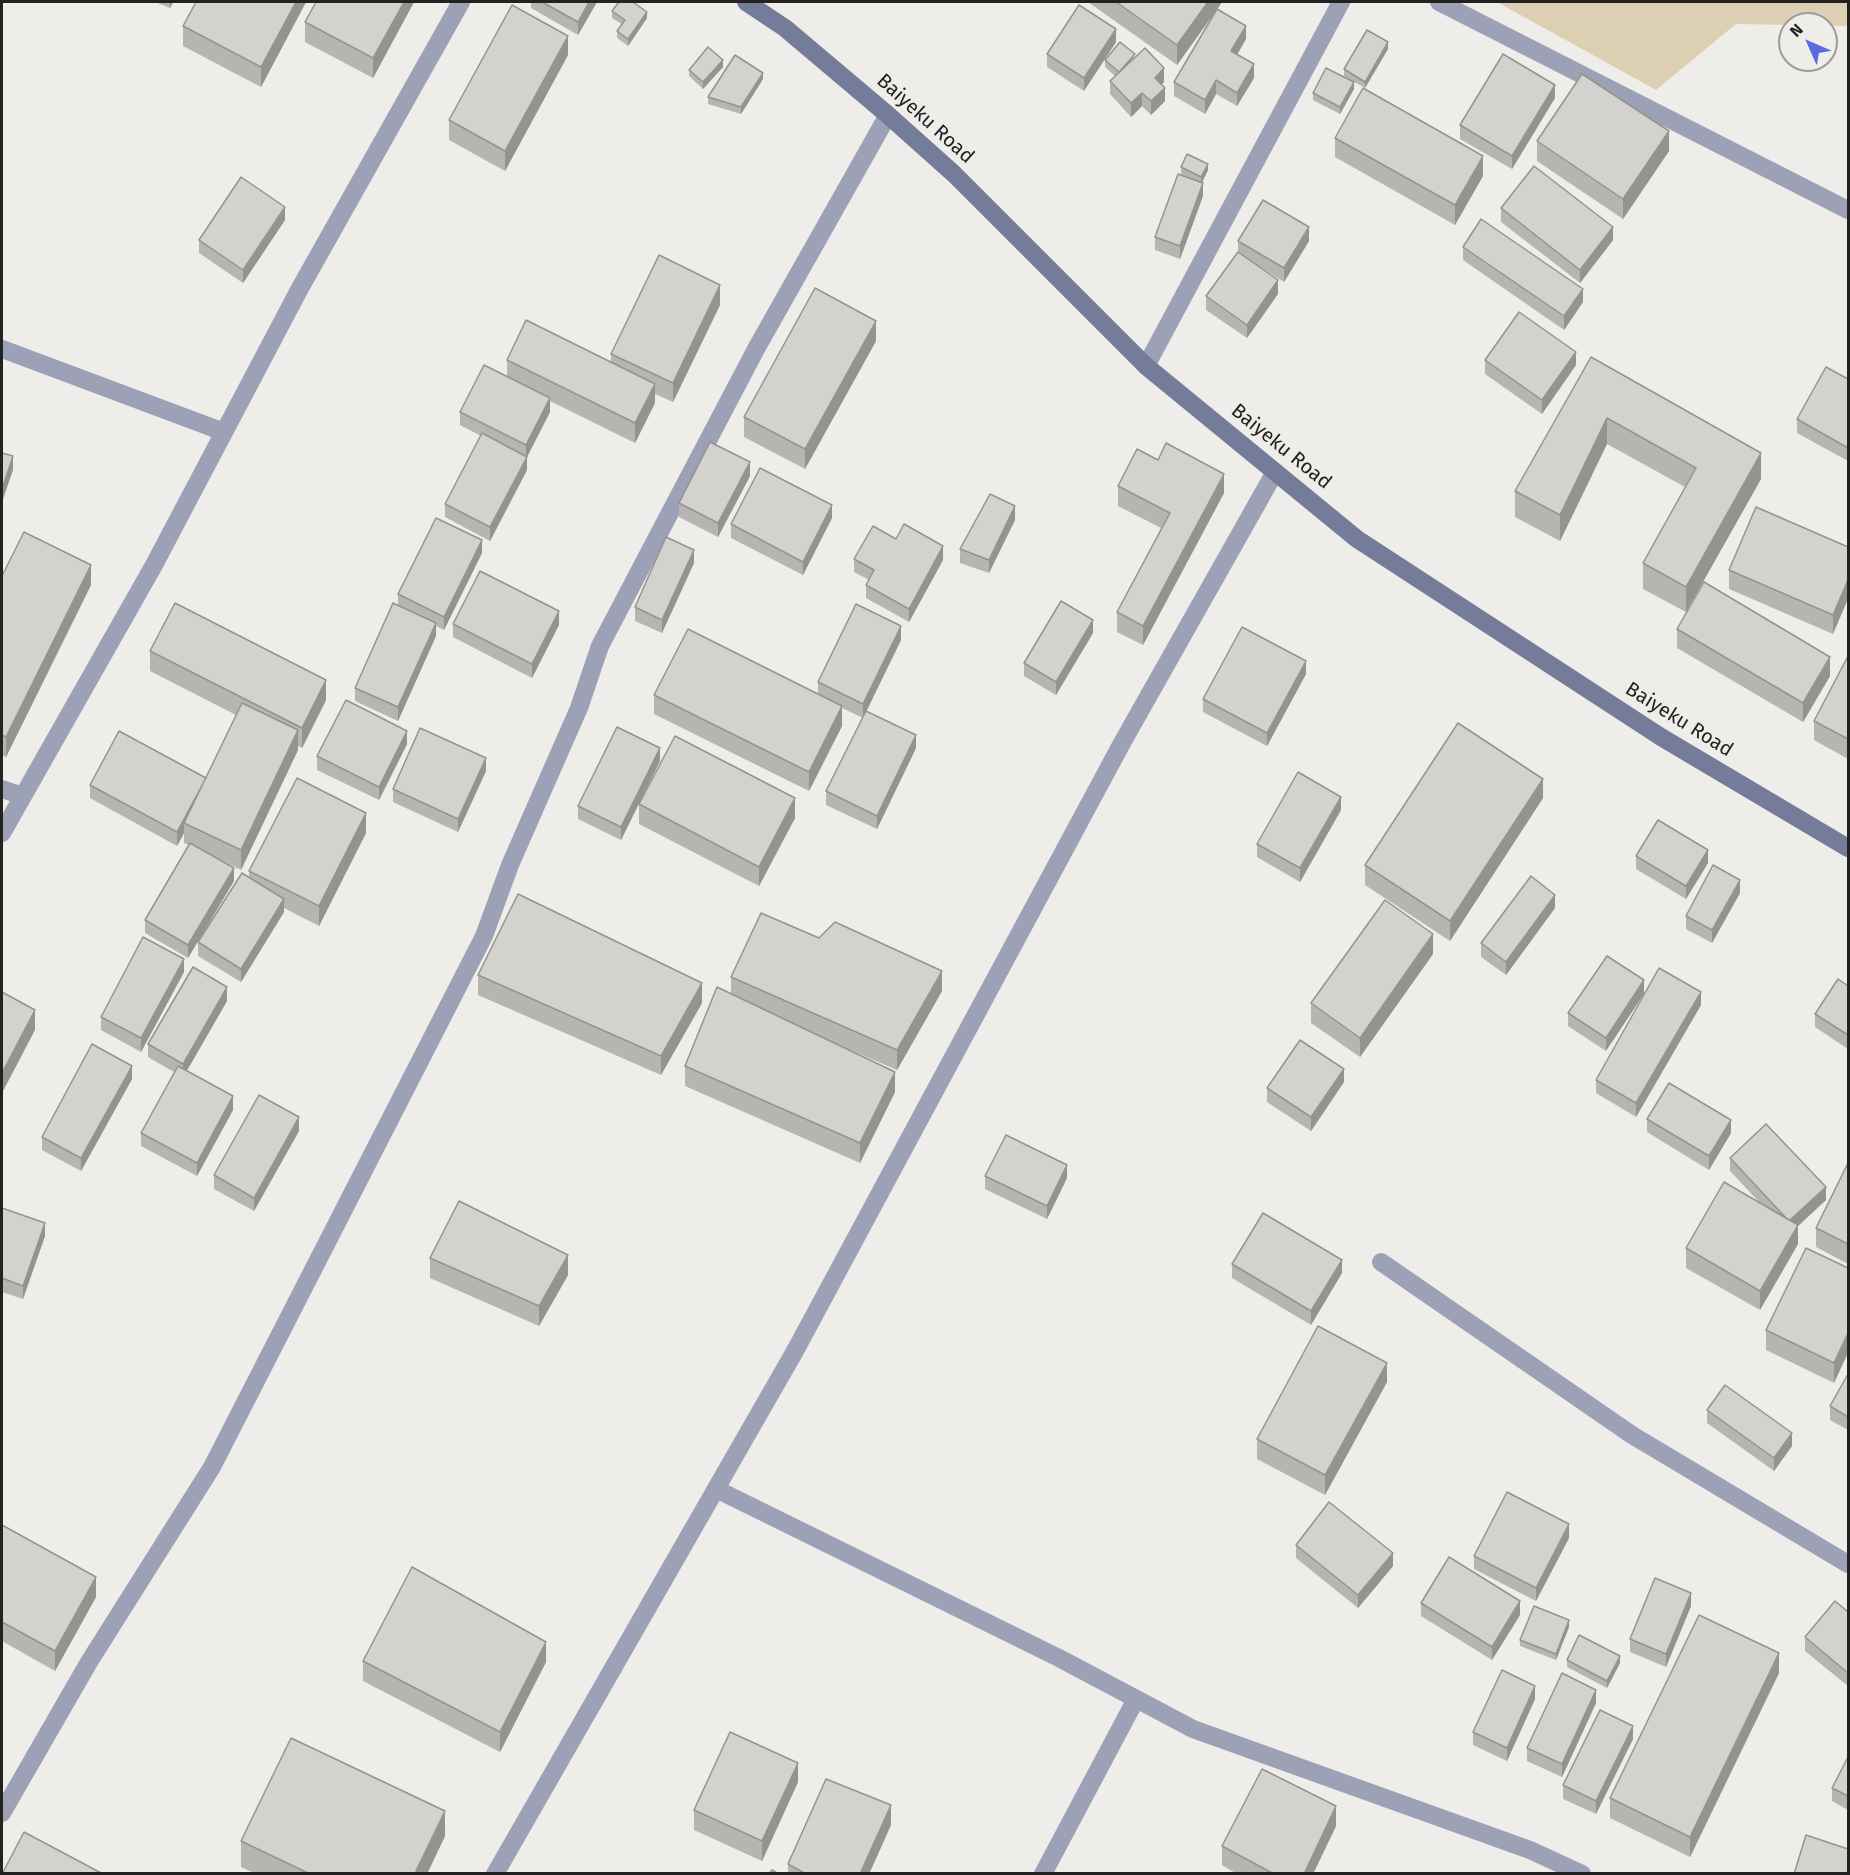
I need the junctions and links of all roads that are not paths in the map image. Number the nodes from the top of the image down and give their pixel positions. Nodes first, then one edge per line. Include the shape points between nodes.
1 (461, 2) edge
2 (746, 2) edge
3 (1341, 2) edge
4 (1439, 2) edge
5 (888, 115) junction
6 (1848, 210) edge
7 (2, 349) edge
8 (1146, 366) junction
9 (224, 432) junction
10 (1275, 472) junction
11 (2, 789) edge
12 (20, 795) junction
13 (2, 833) edge
14 (1848, 848) edge
15 (1381, 1262) dead end
16 (716, 1489) junction
17 (1848, 1564) edge
18 (1136, 1699) junction
19 (2, 1813) edge
20 (1579, 1873) edge
21 (495, 1874) edge
22 (1042, 1874) edge

1 - 9 street
2 - 5 main road, Baiyeku Road via 785,28
3 - 8 street
4 - 6 street
5 - 8 main road, Baiyeku Road via 954,174
5 - 19 street via 756,349 600,646 579,708 510,865 484,936 276,1347 212,1467 89,1662
7 - 9 street
8 - 10 main road, Baiyeku Road
9 - 12 street via 154,565
10 - 14 main road, Baiyeku Road via 1357,539 1661,736
10 - 16 street via 1122,743 795,1351
11 - 12 street
12 - 13 street
15 - 17 street via 1632,1435
16 - 18 street
16 - 21 street
18 - 20 street via 1193,1729 1530,1851
18 - 22 street

